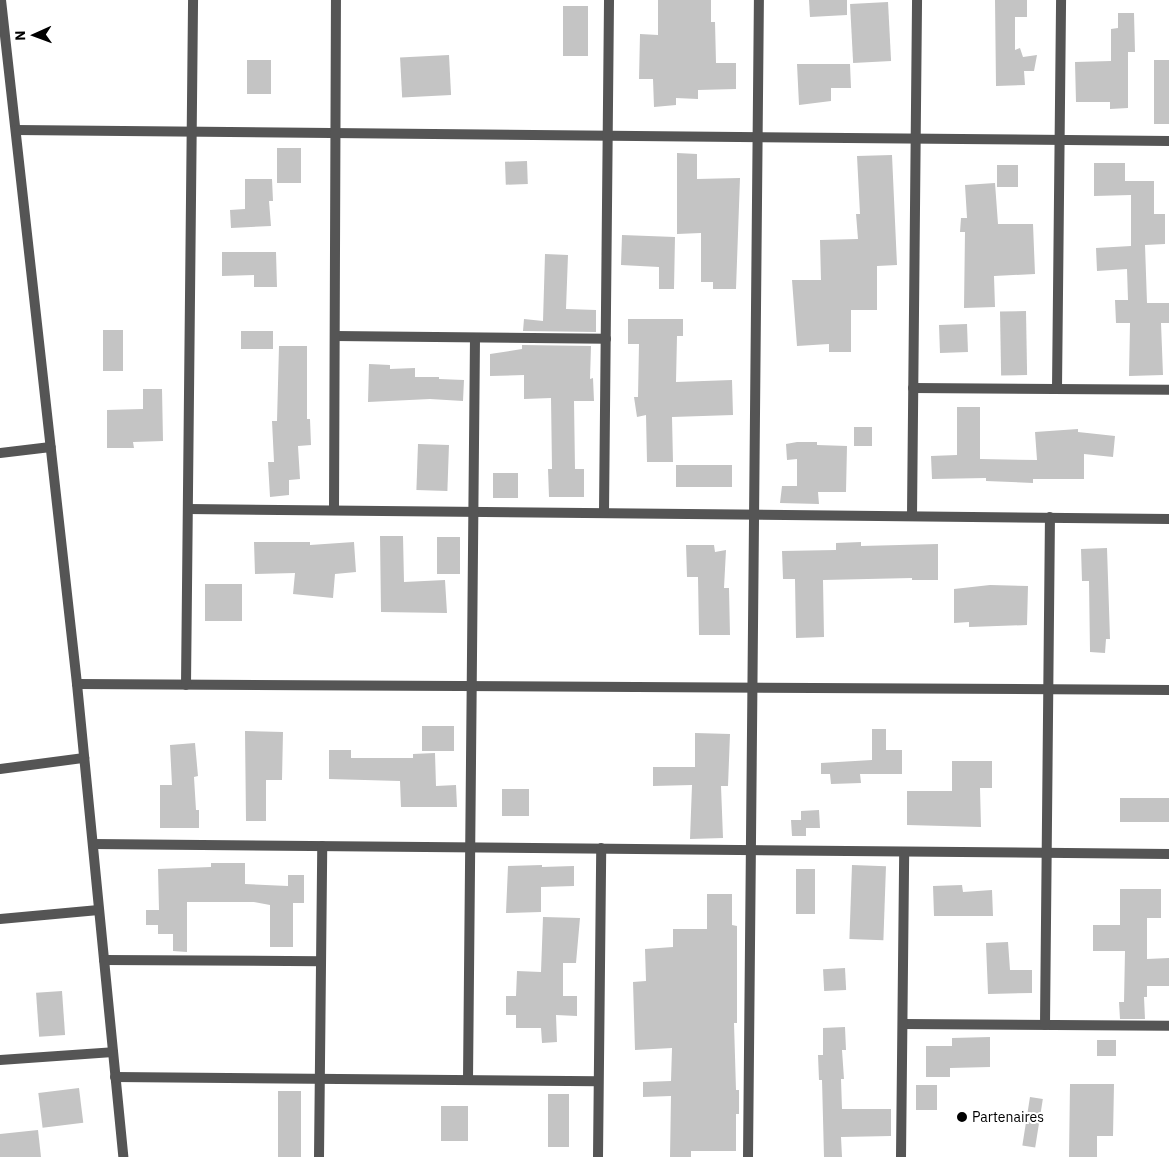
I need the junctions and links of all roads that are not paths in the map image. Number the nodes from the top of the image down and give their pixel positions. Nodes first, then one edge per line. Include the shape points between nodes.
1 (1, 0) edge
2 (193, 0) edge
3 (336, 0) edge
4 (609, 0) edge
5 (759, 0) edge
6 (917, 0) edge
7 (1060, 0) edge
8 (2, 17) edge
9 (16, 130) junction
10 (191, 131) junction
11 (336, 132) junction
12 (608, 135) junction
13 (758, 136) junction
14 (915, 138) junction
15 (1059, 140) junction
16 (1169, 141) edge
17 (335, 336) junction
18 (475, 338) junction
19 (606, 339) junction
20 (913, 388) junction
21 (1057, 389) junction
22 (1169, 390) edge
23 (51, 447) junction
24 (0, 453) edge
25 (188, 509) junction
26 (334, 510) junction
27 (474, 512) junction
28 (604, 513) junction
29 (754, 514) junction
30 (912, 516) junction
31 (1050, 517) junction
32 (1169, 519) edge
33 (77, 684) junction
34 (186, 685) junction
35 (472, 686) junction
36 (752, 688) junction
37 (1048, 690) junction
38 (1169, 690) edge
39 (84, 758) junction
40 (0, 769) edge
41 (93, 844) junction
42 (322, 846) junction
43 (470, 847) junction
44 (601, 848) junction
45 (751, 849) junction
46 (904, 852) junction
47 (1046, 853) junction
48 (1169, 854) edge
49 (99, 910) junction
50 (0, 919) edge
51 (104, 960) junction
52 (321, 961) junction
53 (903, 1024) junction
54 (1045, 1025) junction
55 (1169, 1026) edge
56 (113, 1052) junction
57 (0, 1060) edge
58 (115, 1077) junction
59 (319, 1079) junction
60 (468, 1080) junction
61 (598, 1081) junction
62 (123, 1157) edge
63 (319, 1157) edge
64 (598, 1157) edge
65 (748, 1157) edge
66 (901, 1157) edge

1 - 8 street
2 - 10 street
3 - 11 street
4 - 12 street
5 - 13 street
6 - 14 street
7 - 15 street
8 - 9 street
9 - 10 street
9 - 23 street
10 - 11 street
10 - 25 street
11 - 12 street
11 - 17 street
12 - 13 street
12 - 19 street
13 - 14 street
13 - 29 street
14 - 15 street
14 - 20 street
15 - 16 street
15 - 21 street
17 - 18 street
17 - 26 street
18 - 19 street
18 - 27 street
19 - 28 street
20 - 21 street
20 - 30 street
21 - 22 street
23 - 24 street
23 - 33 street
25 - 26 street
25 - 34 street
26 - 27 street
27 - 28 street
27 - 35 street
28 - 29 street
29 - 30 street
29 - 36 street
30 - 31 street
31 - 32 street
31 - 37 street
33 - 34 street
33 - 39 street
34 - 35 street
35 - 36 street
35 - 43 street
36 - 37 street
36 - 45 street
37 - 38 street
37 - 47 street
39 - 40 street
39 - 41 street
41 - 42 street
41 - 49 street
42 - 43 street
42 - 52 street
43 - 44 street
43 - 60 street
44 - 45 street
44 - 61 street
45 - 46 street
45 - 65 street
46 - 47 street
46 - 53 street
47 - 48 street
47 - 54 street
49 - 50 street
49 - 51 street
51 - 52 street
51 - 56 street
52 - 59 street
53 - 54 street
53 - 66 street
54 - 55 street
56 - 57 street
56 - 58 street
58 - 59 street
58 - 62 street
59 - 60 street
59 - 63 street
60 - 61 street
61 - 64 street

